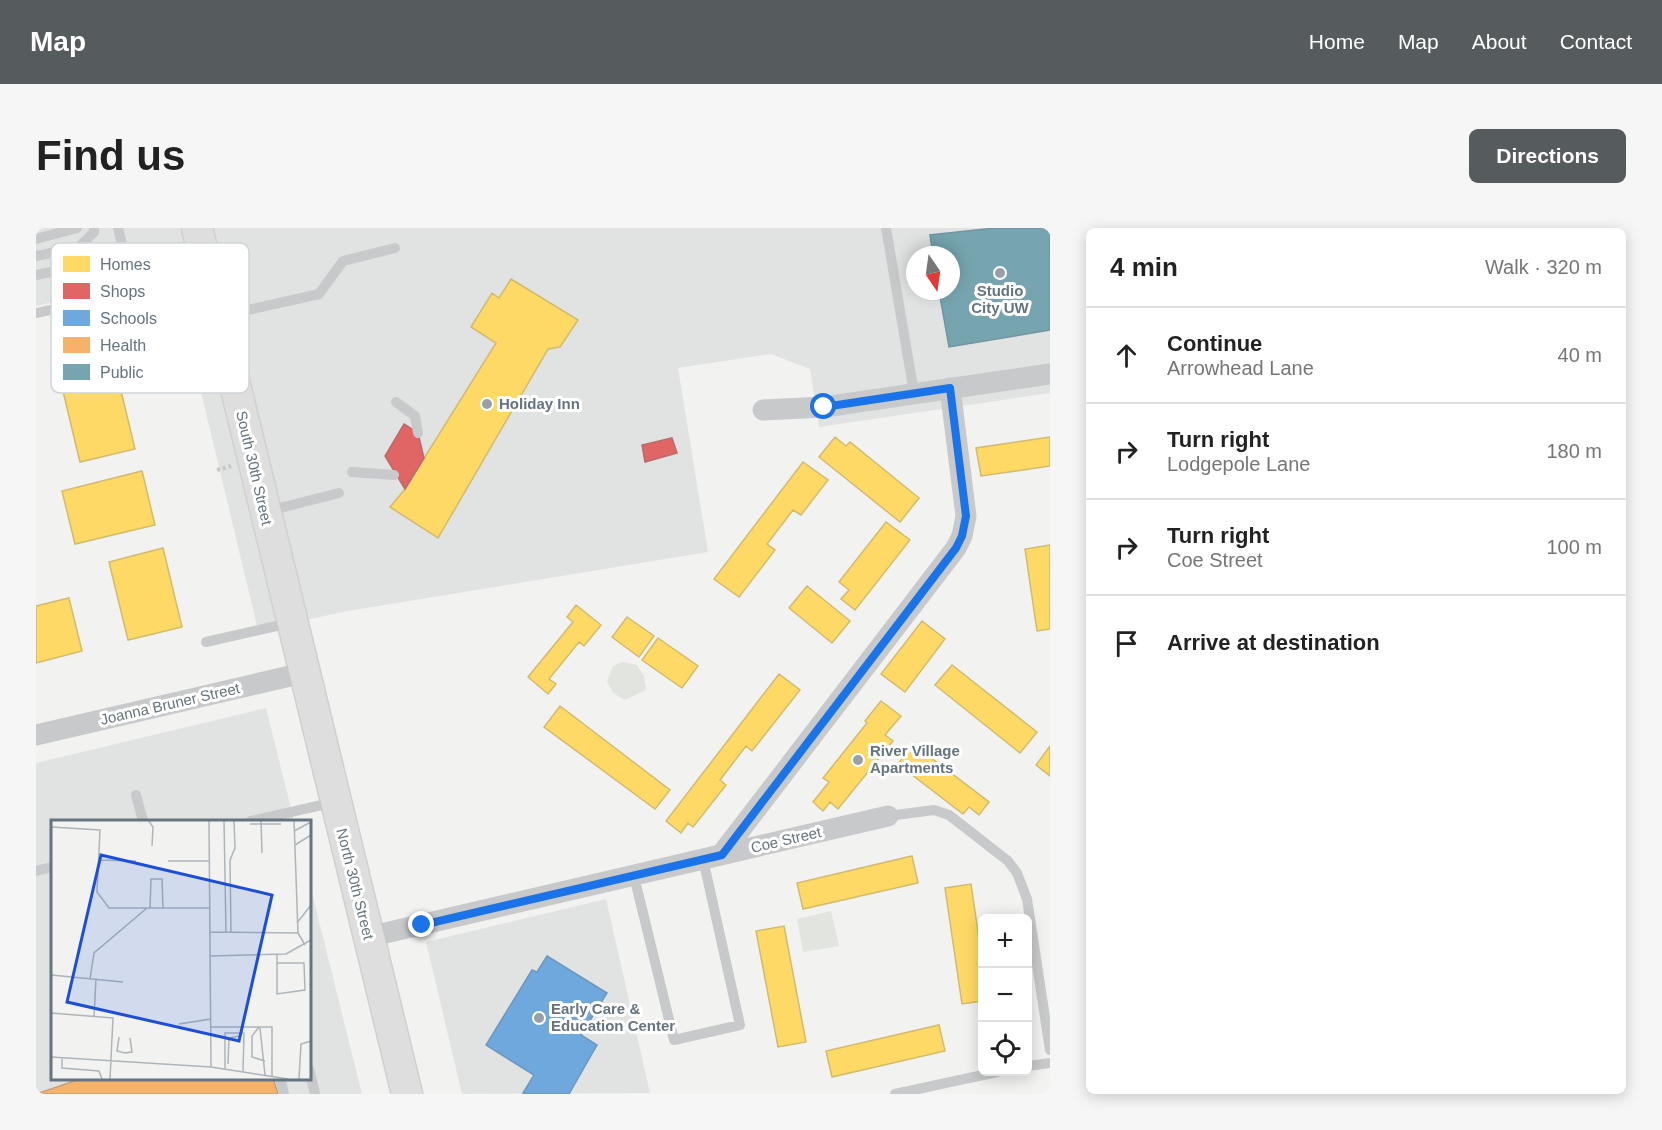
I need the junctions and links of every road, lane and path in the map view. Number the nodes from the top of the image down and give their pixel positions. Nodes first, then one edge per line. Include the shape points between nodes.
1 (77, 228) edge
2 (94, 228) edge
3 (118, 228) edge
4 (197, 228) edge
5 (886, 228) edge
6 (36, 239) edge
7 (84, 243) edge
8 (122, 243) edge
9 (201, 243) edge
10 (394, 248) dead end
11 (51, 253) edge
12 (36, 256) edge
13 (51, 272) edge
14 (36, 275) edge
15 (51, 310) edge
16 (249, 310) edge
17 (36, 313) edge
18 (1050, 374) edge
19 (950, 388) junction
20 (236, 393) edge
21 (914, 393) junction
22 (396, 402) dead end
23 (763, 410) dead end
24 (418, 433) dead end
25 (352, 472) dead end
26 (394, 475) dead end
27 (339, 493) dead end
28 (265, 512) junction
29 (291, 623) junction
30 (206, 642) dead end
31 (303, 673) junction
32 (36, 735) edge
33 (136, 795) dead end
34 (335, 802) junction
35 (888, 816) joint
36 (142, 820) edge
37 (255, 820) edge
38 (712, 857) junction
39 (51, 867) edge
40 (36, 871) edge
41 (634, 876) junction
42 (368, 937) junction
43 (1050, 1050) edge
44 (1050, 1063) edge
45 (1032, 1065) edge
46 (310, 1073) edge
47 (978, 1075) edge
48 (280, 1079) edge
49 (284, 1094) edge
50 (315, 1094) edge
51 (407, 1094) edge
52 (895, 1094) edge

1 - 6 lane
2 - 7 lane
3 - 8 lane
4 - 9 main road, South 30th Street
5 - 21 lane
10 - 16 lane via 343,261 319,294
11 - 12 lane
13 - 14 lane
15 - 17 lane
18 - 19 street
19 - 21 street
19 - 38 street via 966,516 962,536 930,583
20 - 28 main road, South 30th Street
21 - 23 street via 824,407
22 - 24 lane via 416,416
25 - 26 lane
27 - 28 lane
28 - 29 main road, South 30th Street
29 - 30 lane
29 - 31 main road, South 30th Street
31 - 32 street, Joanna Bruner Street
31 - 34 main road, North 30th Street
33 - 36 lane
34 - 37 lane
34 - 42 main road, North 30th Street
35 - 38 street, Coe Street
35 - 43 lane via 914,810 949,815 1008,861 1017,873 1027,899
38 - 41 street, Coe Street
38 - 41 lane via 740,1025 674,1040
39 - 40 lane
41 - 42 street, Coe Street
42 - 51 main road, North 30th Street
44 - 45 lane
46 - 50 lane
47 - 52 lane
48 - 49 lane

